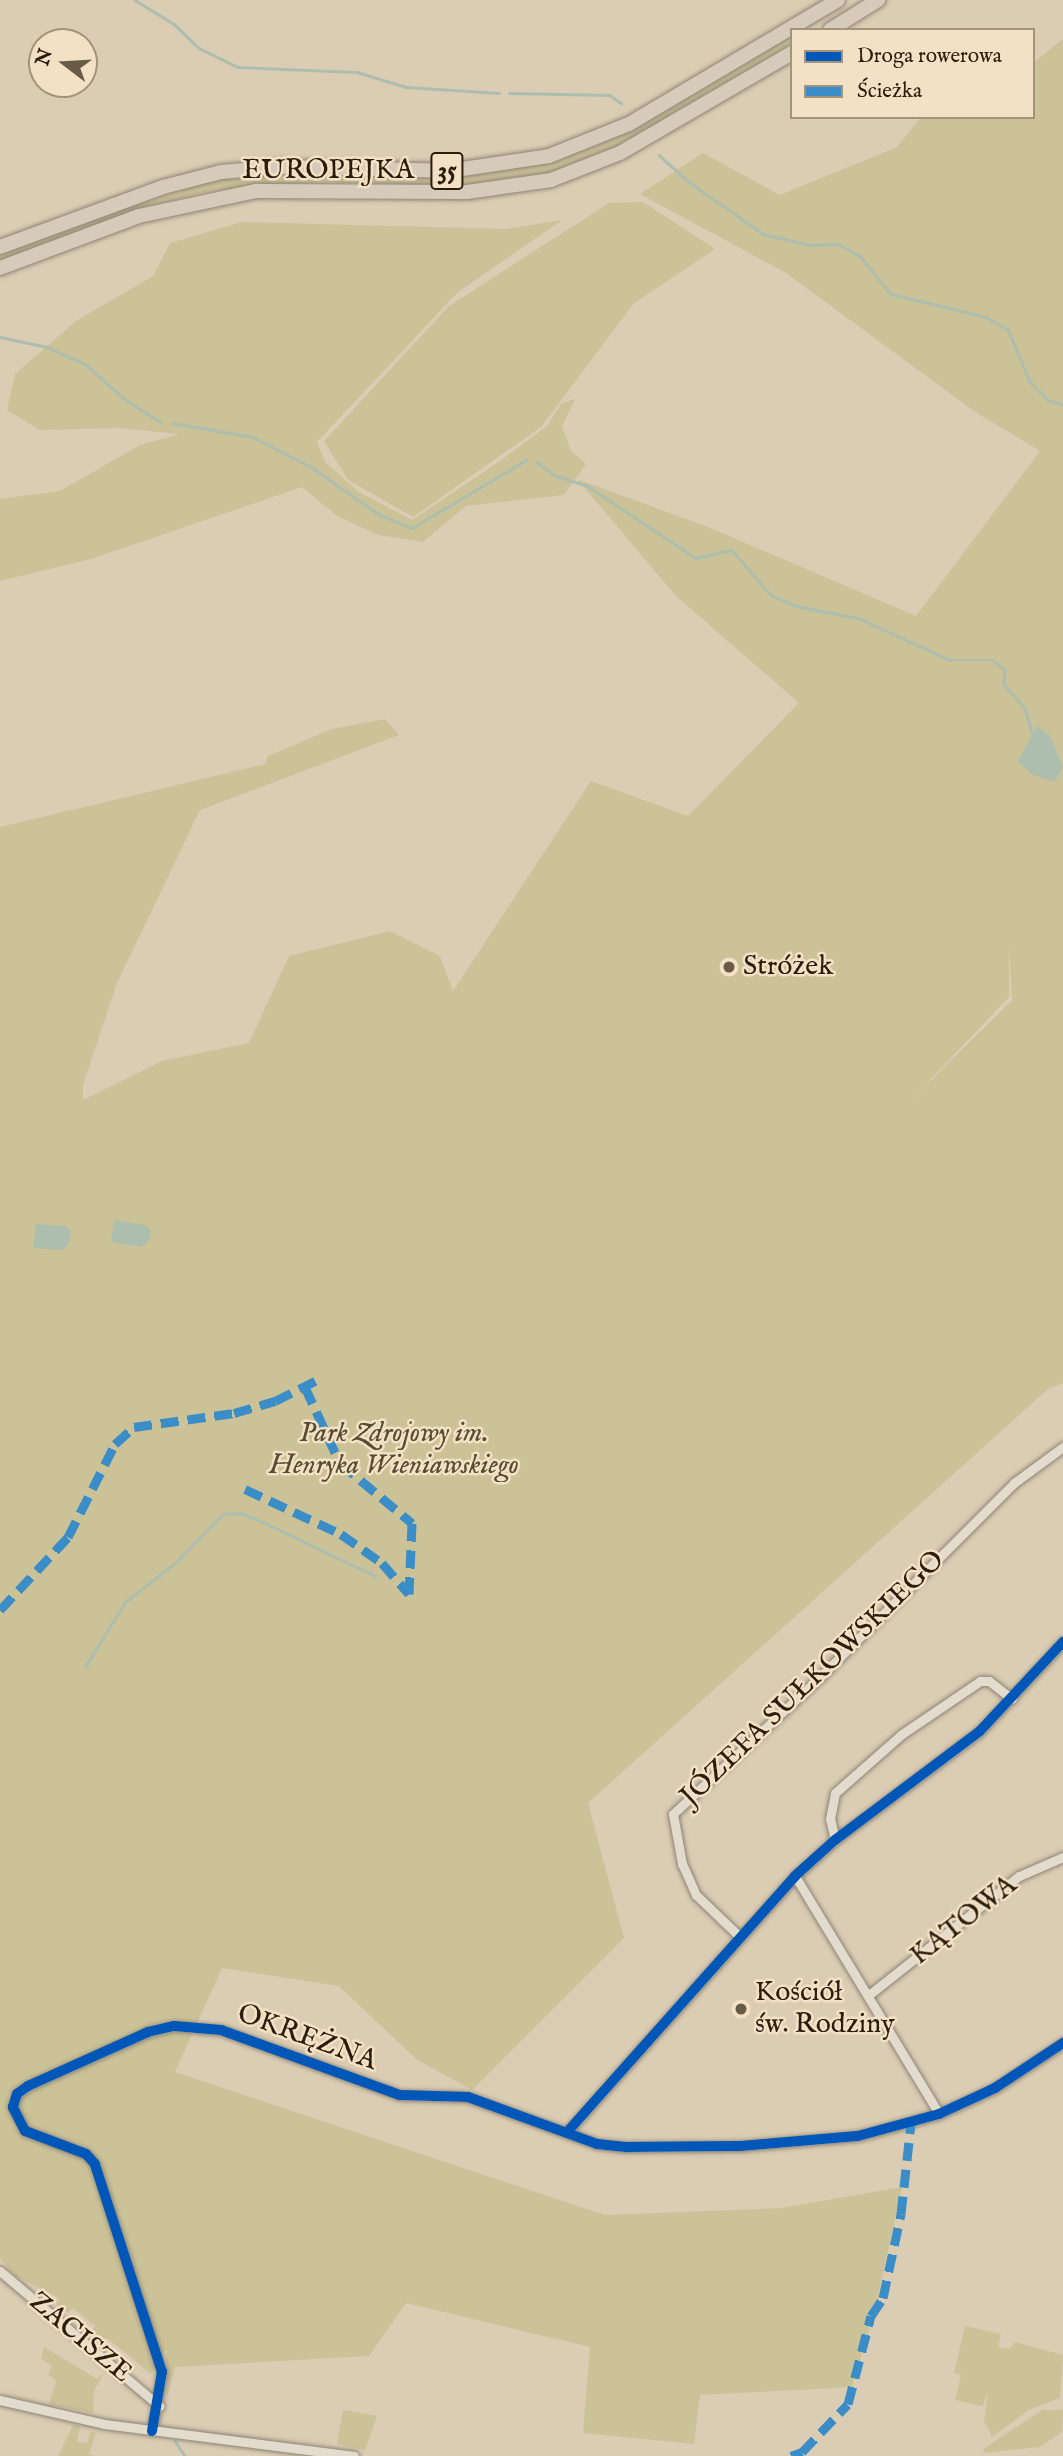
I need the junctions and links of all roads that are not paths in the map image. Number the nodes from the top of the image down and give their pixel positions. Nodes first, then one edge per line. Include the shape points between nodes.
1 (838, 0) edge
2 (878, 0) edge
3 (790, 28) edge
4 (791, 28) edge
5 (833, 28) edge
6 (790, 54) edge
7 (0, 247) edge
8 (0, 268) edge
9 (1063, 1447) edge
10 (1063, 1642) edge
11 (1012, 1699) junction
12 (835, 1839) junction
13 (1063, 1857) edge
14 (796, 1876) junction
15 (740, 1937) junction
16 (870, 1994) junction
17 (1063, 2043) edge
18 (939, 2114) junction
19 (569, 2130) junction
20 (0, 2271) edge
21 (0, 2400) edge
22 (159, 2406) junction
23 (152, 2431) junction
24 (354, 2456) edge

1 - 4 main road, EUROPEJKA / 35
2 - 5 main road
3 - 7 main road, EUROPEJKA / 35 via 629,124 549,156 449,171 279,167 221,172 150,192
6 - 8 main road, EUROPEJKA / 35 via 632,147 551,180 467,192 288,188 233,194 139,216
9 - 15 street, JÓZEFA SUŁKOWSKIEGO via 1014,1483 823,1674 679,1805 673,1825 682,1864 696,1895
10 - 11 street
11 - 12 street via 980,1731
11 - 12 street via 989,1681 980,1681 902,1734 835,1793 830,1819
12 - 14 street
13 - 16 street, KĄTOWA via 1019,1876
14 - 15 street
14 - 16 street
15 - 19 street
16 - 18 street
17 - 18 street via 996,2088
18 - 19 street via 858,2136 741,2146 628,2147 597,2144
19 - 22 street, OKRĘŻNA via 468,2097 400,2095 201,2027 148,2032 28,2086 13,2107 19,2124 86,2154 95,2164 162,2372
20 - 22 street, ZACISZE
21 - 23 street
22 - 23 street, OKRĘŻNA
23 - 24 street

